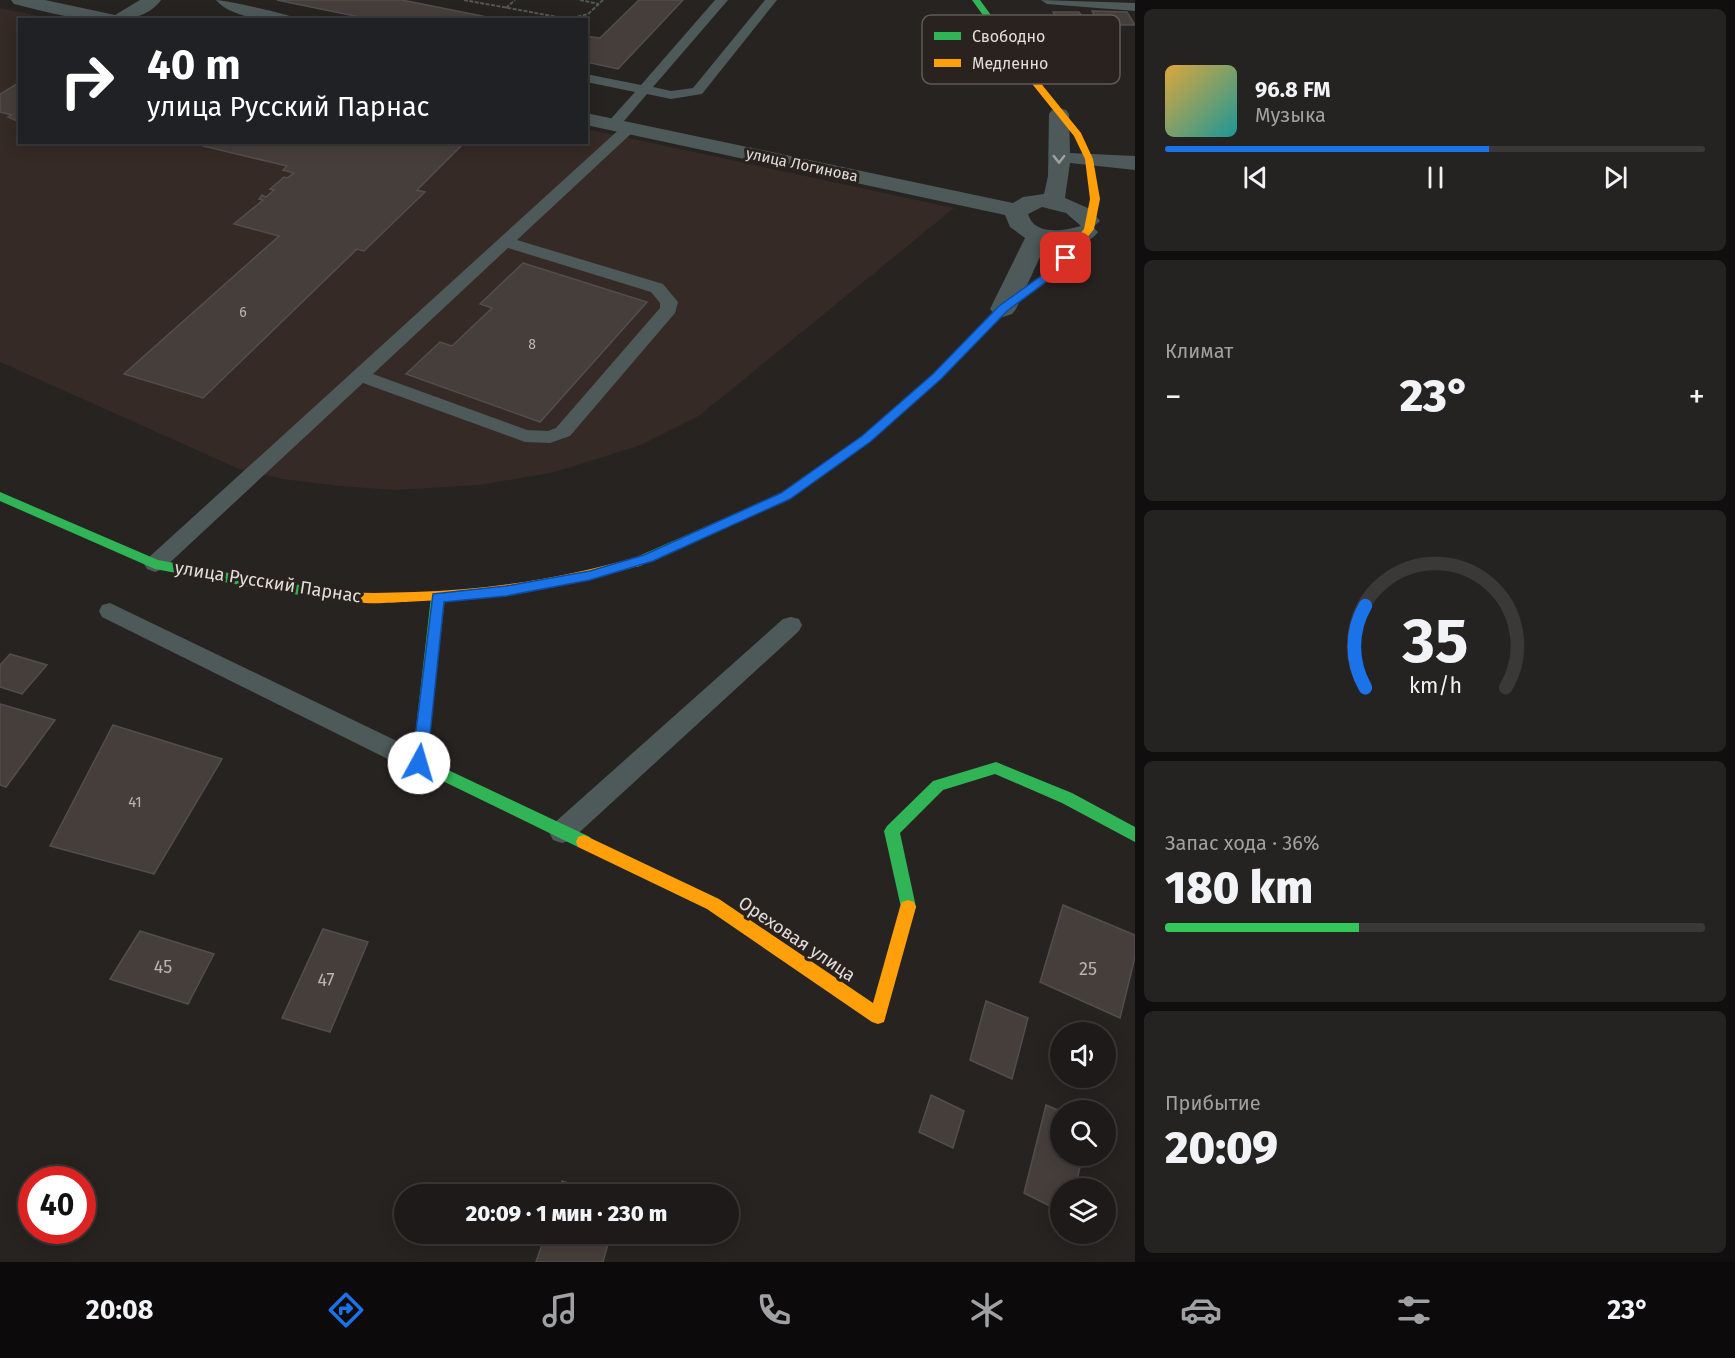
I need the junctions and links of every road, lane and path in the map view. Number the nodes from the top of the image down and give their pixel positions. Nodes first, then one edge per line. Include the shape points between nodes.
1 (20, 0) edge
2 (152, 0) edge
3 (222, 0) edge
4 (464, 0) edge
5 (515, 0) edge
6 (580, 0) edge
7 (603, 0) edge
8 (722, 0) edge
9 (771, 0) edge
10 (976, 0) edge
11 (1047, 0) edge
12 (599, 4) junction
13 (1135, 7) edge
14 (506, 8) junction
15 (987, 15) edge
16 (104, 18) edge
17 (123, 18) edge
18 (284, 18) edge
19 (563, 18) edge
20 (573, 18) edge
21 (588, 78) edge
22 (1037, 84) edge
23 (644, 89) junction
24 (1059, 114) junction
25 (588, 119) edge
26 (621, 126) junction
27 (1083, 158) junction
28 (1135, 163) edge
29 (1053, 202) junction
30 (1017, 211) junction
31 (1087, 227) junction
32 (1038, 235) junction
33 (506, 242) junction
34 (1003, 309) junction
35 (360, 376) junction
36 (0, 496) edge
37 (155, 564) junction
38 (438, 597) junction
39 (110, 611) dead end
40 (791, 626) dead end
41 (419, 763) junction
42 (562, 832) junction
43 (1135, 835) edge

1 - 16 street
2 - 17 street
3 - 18 lane via 225,5
4 - 14 path
5 - 14 path
6 - 12 path
7 - 12 path
8 - 23 lane
9 - 23 lane via 697,91 680,95
10 - 15 street
11 - 13 lane
12 - 20 path via 588,14
14 - 19 path
21 - 23 lane
22 - 24 street
23 - 26 lane
24 - 27 street via 1078,135
24 -> 29 street via 1059,176
25 - 26 street, улица Логинова
26 - 30 street, улица Логинова
26 - 33 lane
27 - 28 street
27 - 31 street via 1095,199
29 - 30 street via 1029,203
29 - 31 street via 1078,210
30 - 32 street via 1019,223
31 - 32 street via 1065,239
31 - 34 street, улица Русский Парнас via 1056,270
32 - 34 street, улица Русский Парнас
33 - 35 lane
33 - 35 lane via 657,288 669,302 669,309 563,432 550,437 525,436
34 - 38 street, улица Русский Парнас via 937,376 866,439 786,496 649,558 600,573 506,591
35 - 37 lane
36 - 37 street, улица Русский Парнас
37 - 38 street, улица Русский Парнас via 358,598
38 - 41 street
39 - 41 lane
40 - 42 lane
41 - 42 street, Ореховая улица
42 - 43 street, Ореховая улица via 713,904 878,1016 908,909 892,831 938,785 996,768 1067,798

